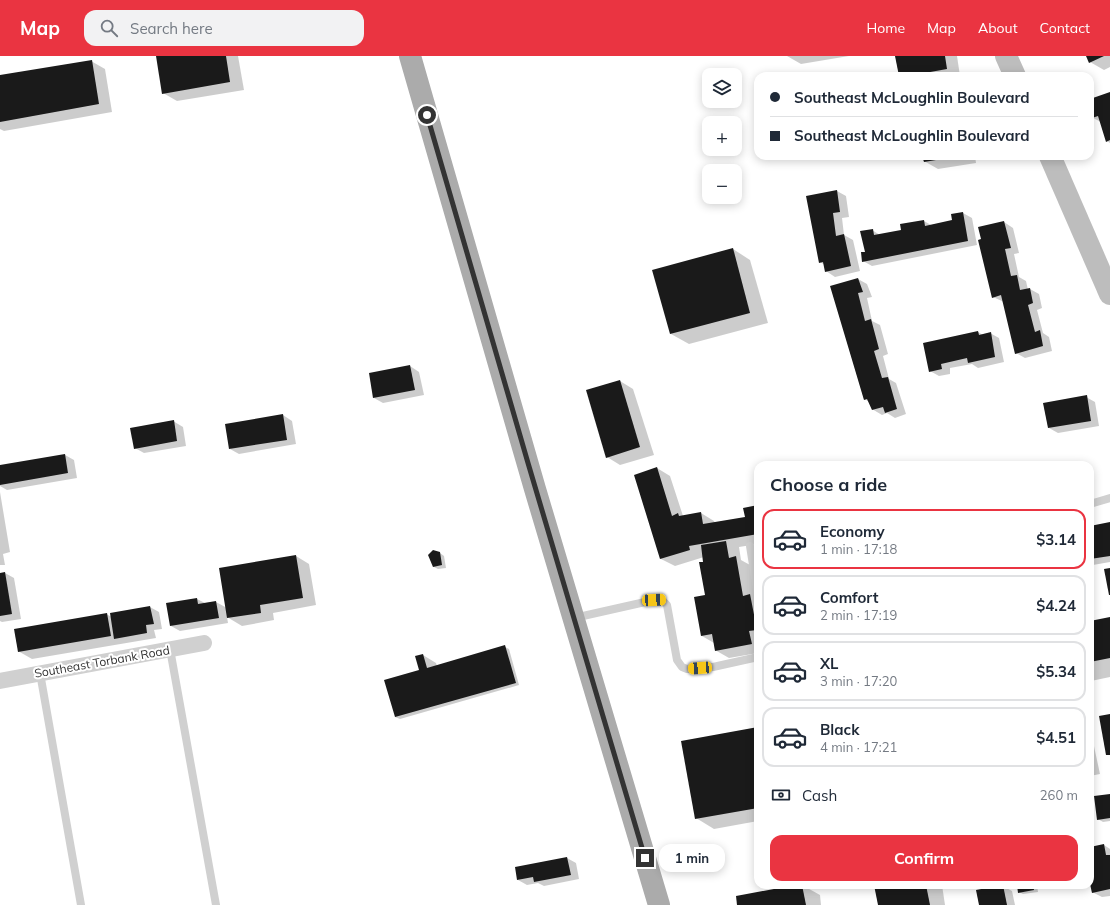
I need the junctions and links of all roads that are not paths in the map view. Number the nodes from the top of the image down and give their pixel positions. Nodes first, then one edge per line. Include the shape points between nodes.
1 (410, 56) edge
2 (1006, 56) edge
3 (1013, 72) edge
4 (1052, 160) edge
5 (1110, 294) edge
6 (1110, 498) edge
7 (1094, 503) edge
8 (750, 546) dead end
9 (754, 571) edge
10 (573, 618) junction
11 (204, 643) dead end
12 (170, 649) junction
13 (754, 658) edge
14 (40, 673) junction
15 (0, 680) edge
16 (81, 905) edge
17 (216, 905) edge
18 (659, 905) edge

1 - 10 main road
2 - 3 main road
4 - 5 main road
6 - 7 lane
8 - 9 lane
10 - 13 lane via 662,600 667,605 678,660 682,667 713,668
10 - 18 main road
11 - 12 street, Southeast Torbank Road
12 - 14 street, Southeast Torbank Road
12 - 17 lane
14 - 15 street, Southeast Torbank Road
14 - 16 lane

